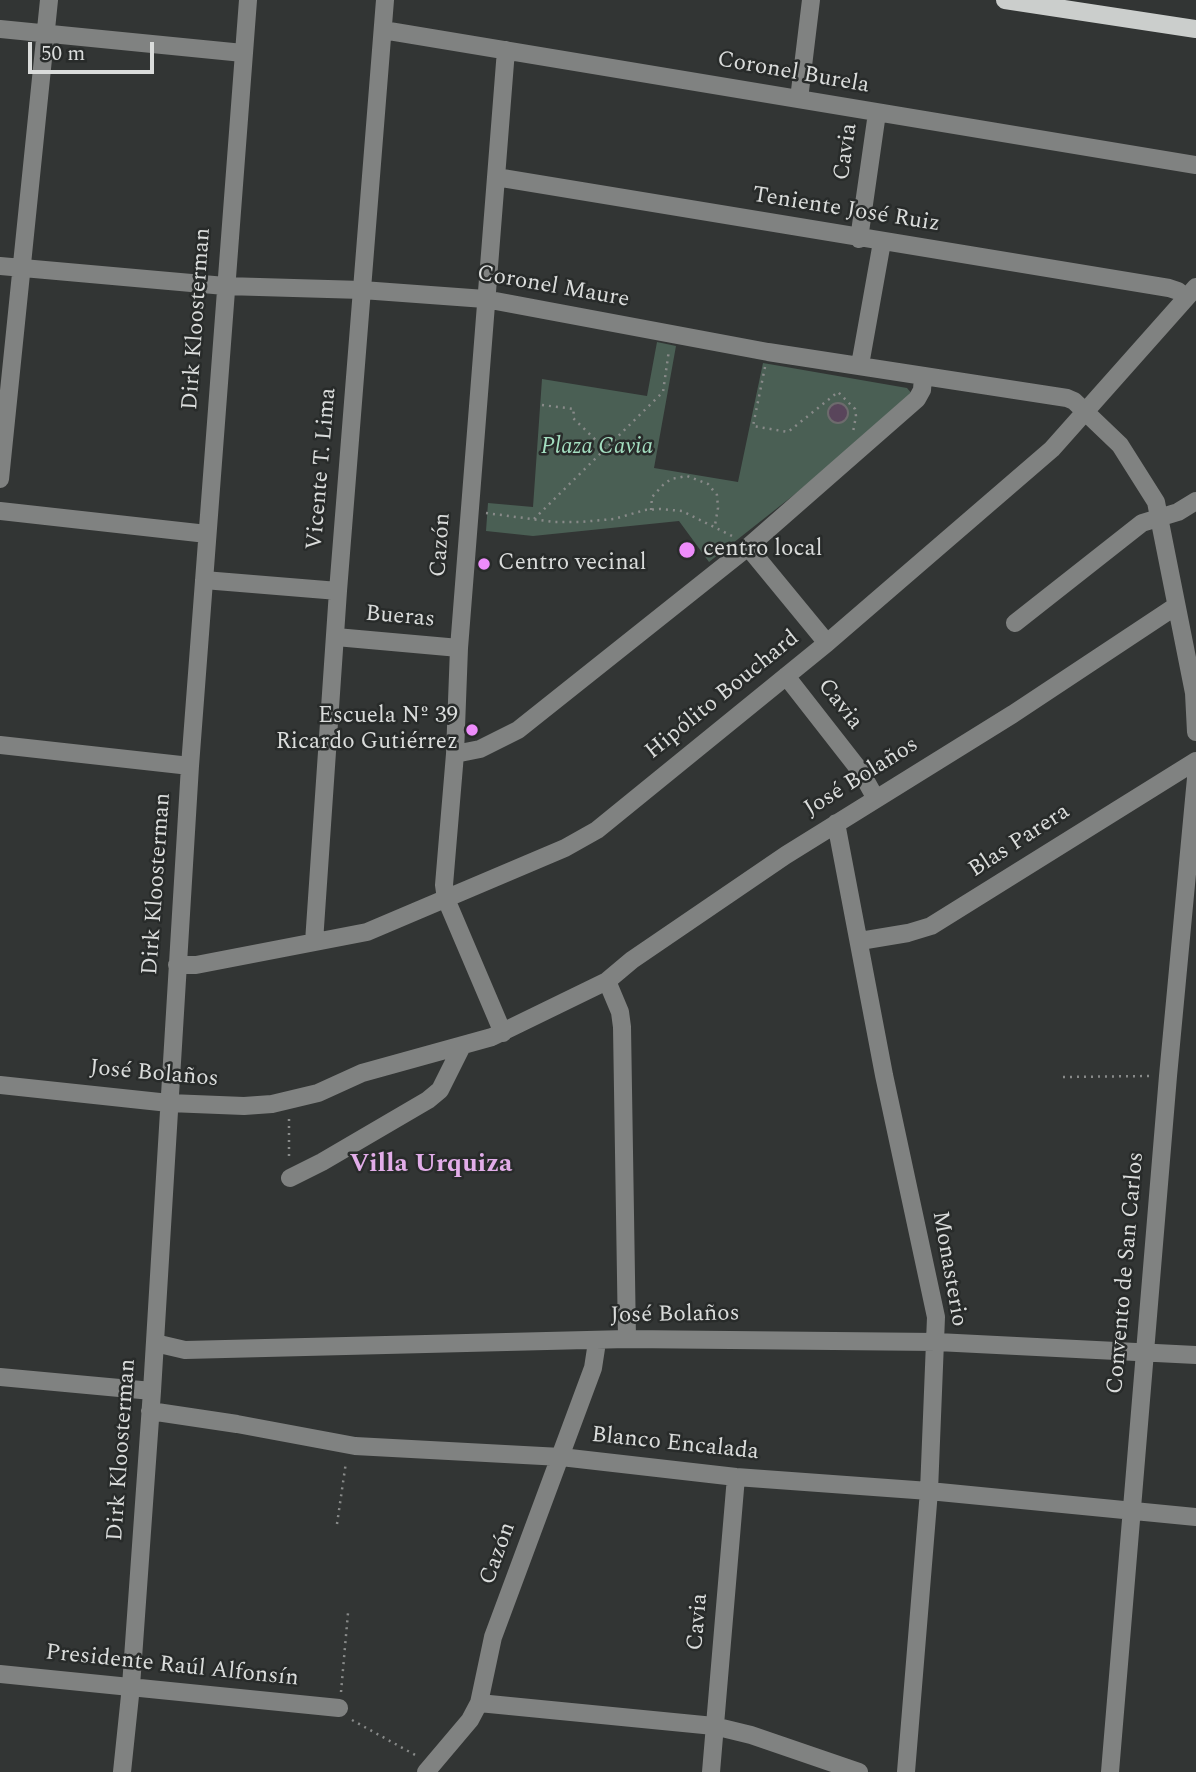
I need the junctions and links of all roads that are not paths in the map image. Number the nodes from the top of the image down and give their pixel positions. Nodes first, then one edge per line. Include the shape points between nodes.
1 (49, 0) edge
2 (248, 0) edge
3 (385, 0) edge
4 (811, 0) edge
5 (1005, 0) edge
6 (0, 29) edge
7 (1196, 29) edge
8 (383, 30) junction
9 (45, 34) junction
10 (506, 50) junction
11 (243, 52) junction
12 (799, 99) junction
13 (877, 113) junction
14 (1196, 165) edge
15 (496, 177) junction
16 (859, 239) junction
17 (882, 242) junction
18 (0, 266) edge
19 (22, 268) junction
20 (225, 286) junction
21 (362, 290) junction
22 (1191, 292) edge
23 (485, 299) junction
24 (860, 365) junction
25 (923, 376) junction
26 (1087, 413) junction
27 (0, 478) edge
28 (1196, 501) edge
29 (0, 511) edge
30 (1158, 517) junction
31 (207, 534) junction
32 (748, 547) junction
33 (204, 580) junction
34 (338, 591) junction
35 (1175, 606) junction
36 (1015, 623) dead end
37 (336, 637) junction
38 (827, 643) junction
39 (459, 648) junction
40 (786, 676) junction
41 (1196, 732) edge
42 (0, 745) edge
43 (455, 754) junction
44 (1196, 761) edge
45 (190, 766) junction
46 (1196, 778) edge
47 (876, 799) junction
48 (836, 824) junction
49 (446, 899) junction
50 (860, 941) junction
51 (314, 942) junction
52 (177, 965) junction
53 (607, 981) junction
54 (503, 1033) junction
55 (463, 1046) junction
56 (0, 1085) edge
57 (169, 1103) junction
58 (290, 1178) road end
59 (627, 1339) junction
60 (597, 1342) junction
61 (937, 1342) junction
62 (155, 1343) junction
63 (1144, 1353) junction
64 (1196, 1355) edge
65 (0, 1377) edge
66 (152, 1391) junction
67 (150, 1412) junction
68 (561, 1457) junction
69 (736, 1477) junction
70 (929, 1491) junction
71 (1132, 1511) junction
72 (1196, 1517) edge
73 (0, 1674) edge
74 (131, 1686) junction
75 (479, 1703) junction
76 (339, 1708) road end
77 (715, 1726) junction
78 (429, 1768) edge
79 (122, 1772) edge
80 (711, 1772) edge
81 (859, 1772) edge
82 (906, 1772) edge
83 (1110, 1772) edge

1 - 9 street
2 - 11 street, Dirk Kloosterman
3 - 8 street, Vicente T. Lima
4 - 12 street
5 - 7 main road
6 - 9 street
8 - 10 street, Coronel Burela
8 - 21 street, Vicente T. Lima
9 - 11 street
9 - 19 street
10 - 12 street, Coronel Burela
10 - 15 street, Cazón
11 - 20 street, Dirk Kloosterman
12 - 13 street, Coronel Burela
13 - 14 street, Coronel Burela
13 - 16 street, Cavia
15 - 16 street, Teniente José Ruiz
15 - 23 street, Cazón
16 - 17 street, Teniente José Ruiz
17 - 22 street, Teniente José Ruiz
17 - 24 street
18 - 19 street, Coronel Maure
19 - 20 street, Coronel Maure
19 - 27 street
20 - 21 street, Coronel Maure
20 - 31 street, Dirk Kloosterman
21 - 23 street, Coronel Maure
21 - 34 street, Vicente T. Lima
22 - 26 street, Hipólito Bouchard
23 - 24 street, Coronel Maure
23 - 39 street, Cazón
24 - 25 street, Coronel Maure
25 - 26 street, Coronel Maure via 1059,396 1074,401
25 - 32 street via 917,399
26 - 30 street via 1132,463 1156,502
26 - 38 street, Hipólito Bouchard via 1052,449
28 - 30 street
29 - 31 street
30 - 35 street
30 - 36 street via 1142,523
31 - 33 street, Dirk Kloosterman
32 - 38 street, Cavia
32 - 43 street via 519,730 480,749
33 - 34 street, Bueras
33 - 45 street, Dirk Kloosterman
34 - 37 street, Vicente T. Lima
35 - 41 street via 1194,693
35 - 47 street, José Bolaños
37 - 39 street, Bueras
37 - 51 street, Vicente T. Lima
38 - 40 street, Hipólito Bouchard
39 - 43 street, Cazón
40 - 47 street, Cavia via 861,772
40 - 49 street, Hipólito Bouchard via 597,830
42 - 45 street
43 - 49 street, Cazón
44 - 50 street, Blas Parera via 931,926
45 - 52 street, Dirk Kloosterman
46 - 63 street, Convento de San Carlos
47 - 48 street, José Bolaños
48 - 50 street, Monasterio
48 - 53 street, José Bolaños via 745,882
49 - 51 street, Hipólito Bouchard via 367,932
49 - 54 street, Cazón
50 - 61 street, Monasterio via 936,1317
51 - 52 street, Hipólito Bouchard
52 - 57 street, Dirk Kloosterman
53 - 54 street, José Bolaños
53 - 59 street via 622,1027
54 - 55 street, José Bolaños
55 - 57 street, José Bolaños via 362,1073 289,1102 244,1106
55 - 58 street via 440,1090 428,1100
56 - 57 street, José Bolaños
57 - 62 street, Dirk Kloosterman
59 - 60 street, José Bolaños
59 - 61 street, José Bolaños
60 - 62 street, José Bolaños via 186,1350
60 - 68 street, Cazón via 593,1368
61 - 63 street, José Bolaños
61 - 70 street, Monasterio
62 - 66 street, Dirk Kloosterman
63 - 64 street, José Bolaños
63 - 71 street, Convento de San Carlos
65 - 66 street
66 - 67 street, Dirk Kloosterman
67 - 68 street, Blanco Encalada via 349,1445
67 - 74 street, Dirk Kloosterman
68 - 69 street, Blanco Encalada
68 - 75 street, Cazón via 493,1637
69 - 70 street, Blanco Encalada
69 - 77 street, Cavia
70 - 71 street, Blanco Encalada
70 - 82 street, Monasterio
71 - 72 street, Blanco Encalada
71 - 83 street, Convento de San Carlos
73 - 74 street, Presidente Raúl Alfonsín
74 - 76 street, Presidente Raúl Alfonsín
74 - 79 street, Dirk Kloosterman
75 - 77 street
75 - 78 street, Cazón
77 - 80 street, Cavia
77 - 81 street

